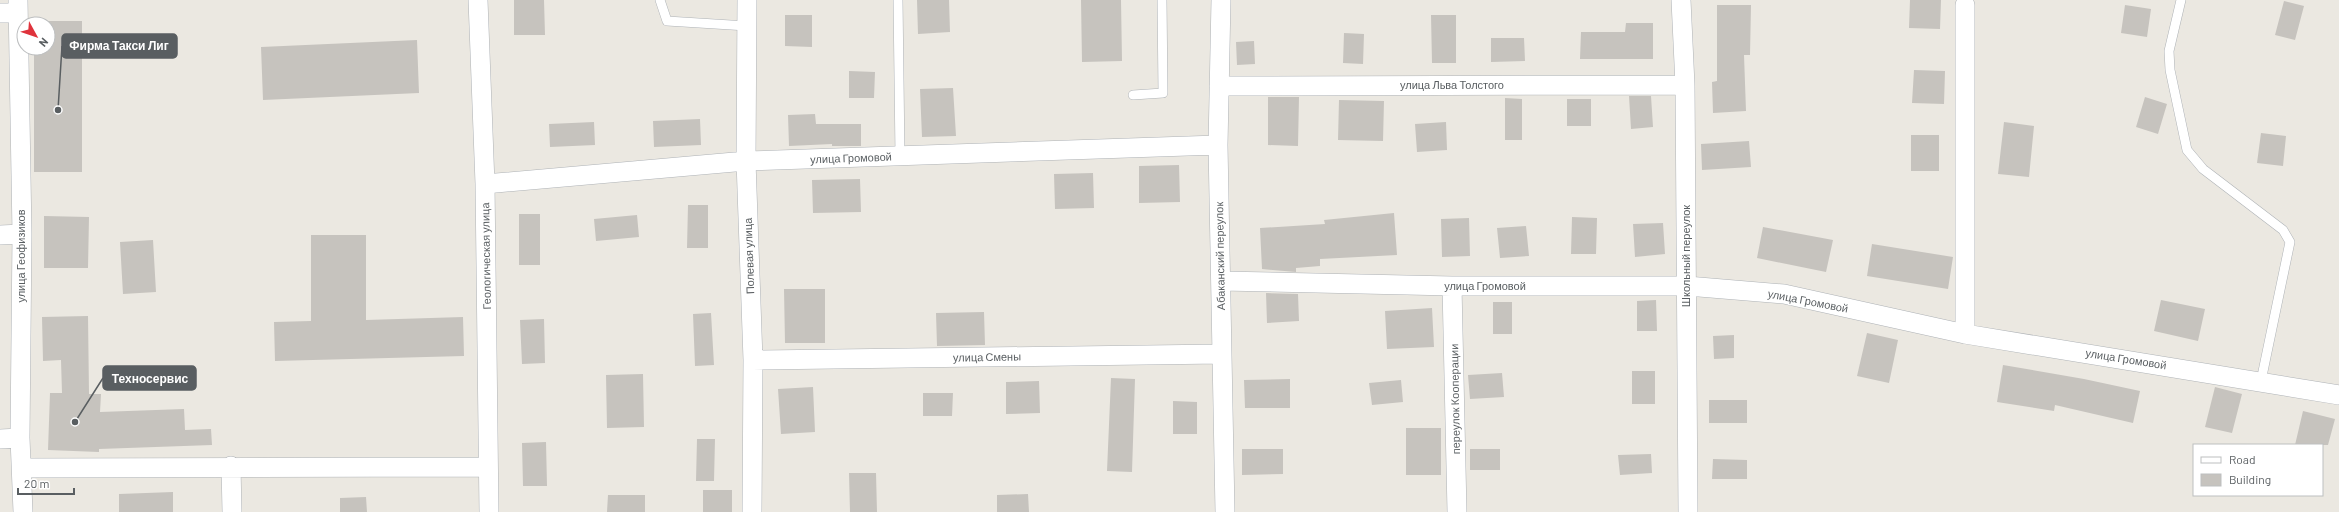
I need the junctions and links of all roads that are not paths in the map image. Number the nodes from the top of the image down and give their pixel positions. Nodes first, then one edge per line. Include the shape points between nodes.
1 (478, 0) edge
2 (660, 0) edge
3 (748, 0) edge
4 (898, 0) edge
5 (1162, 0) edge
6 (1221, 0) edge
7 (1681, 0) edge
8 (2182, 0) edge
9 (1965, 5) dead end
10 (12, 9) edge
11 (747, 26) junction
12 (1685, 85) junction
13 (1219, 86) junction
14 (1133, 95) dead end
15 (1218, 145) junction
16 (900, 156) junction
17 (746, 161) junction
18 (485, 184) junction
19 (22, 234) junction
20 (0, 235) edge
21 (1221, 281) junction
22 (1452, 286) junction
23 (1687, 286) junction
24 (1965, 334) junction
25 (1221, 354) junction
26 (753, 360) junction
27 (2261, 381) junction
28 (2339, 395) edge
29 (0, 438) edge
30 (20, 438) junction
31 (231, 466) junction
32 (488, 467) junction
33 (23, 468) junction
34 (23, 512) edge
35 (232, 512) edge
36 (489, 512) edge
37 (752, 512) edge
38 (1225, 512) edge
39 (1457, 512) edge
40 (1688, 512) edge

1 - 18 street, Геологическая улица
2 - 11 lane via 667,21
3 - 11 street, Полевая улица
4 - 16 lane
5 - 14 lane via 1163,93
6 - 13 street, Абаканский переулок
7 - 12 street, Школьный переулок
8 - 27 lane via 2169,51 2170,70 2187,150 2203,169 2284,230 2290,242
9 - 24 street
10 - 19 street, улица Геофизиков
11 - 17 street, Полевая улица
12 - 13 street, улица Льва Толстого
12 - 23 street, Школьный переулок
13 - 15 street, Абаканский переулок
15 - 16 street, улица Громовой
15 - 21 street, Абаканский переулок
16 - 17 street, улица Громовой
17 - 18 street, улица Громовой
17 - 26 street, Полевая улица
18 - 32 street, Геологическая улица
19 - 20 street
19 - 30 street, улица Геофизиков
21 - 22 street, улица Громовой
21 - 25 street, Абаканский переулок
22 - 23 street, улица Громовой
22 - 39 street, переулок Кооперации
23 - 24 street, улица Громовой via 1784,294
23 - 40 street, Школьный переулок
24 - 27 street, улица Громовой
25 - 26 street, улица Смены
25 - 38 street, Абаканский переулок
26 - 37 street, Полевая улица
27 - 28 street, улица Громовой
29 - 30 street
30 - 33 street, улица Геофизиков
31 - 32 street
31 - 33 street
31 - 35 street
32 - 36 street, Геологическая улица
33 - 34 street, улица Геофизиков

